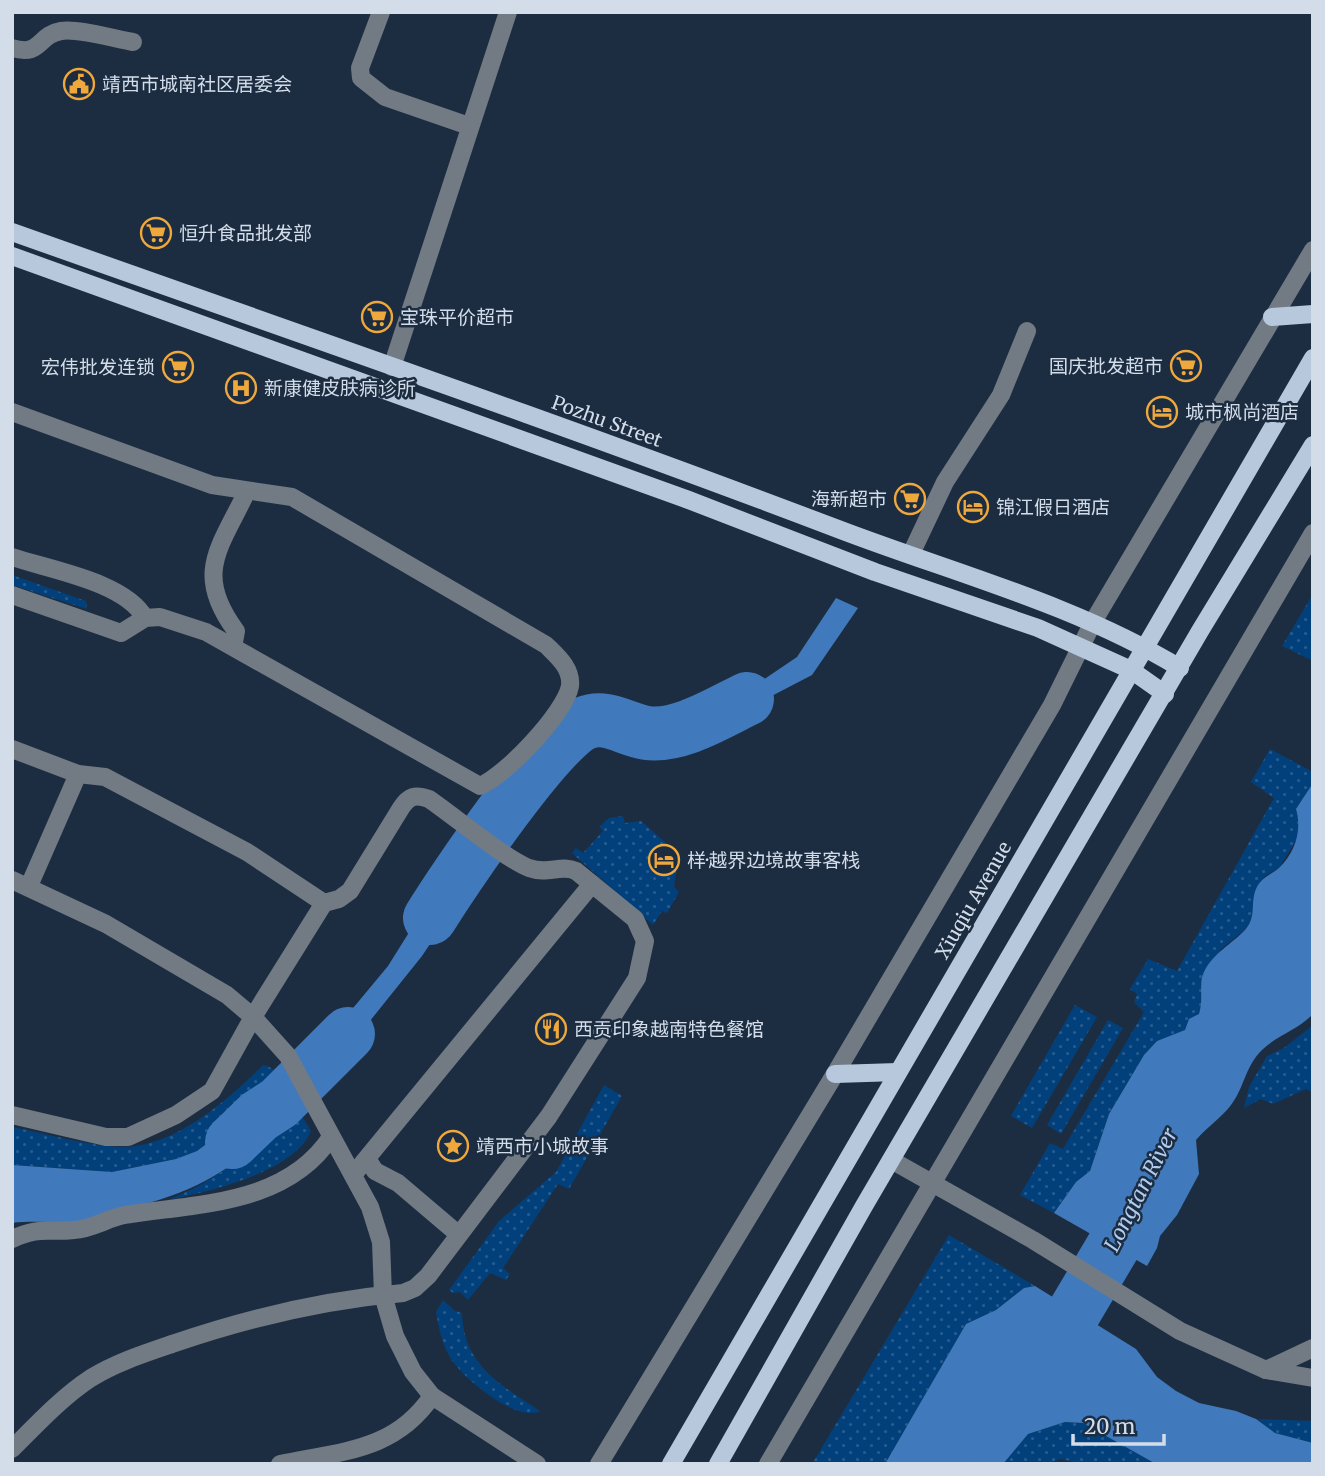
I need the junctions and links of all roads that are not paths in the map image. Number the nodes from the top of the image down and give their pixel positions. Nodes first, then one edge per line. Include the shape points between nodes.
1 (382, 12) edge
2 (508, 12) edge
3 (133, 42) dead end
4 (12, 48) edge
5 (469, 126) junction
6 (12, 232) edge
7 (1313, 250) edge
8 (12, 256) edge
9 (1313, 314) edge
10 (1272, 317) junction
11 (1027, 331) dead end
12 (1313, 358) edge
13 (392, 367) junction
14 (12, 412) edge
15 (1313, 445) edge
16 (247, 491) junction
17 (1313, 533) edge
18 (911, 554) junction
19 (12, 557) edge
20 (12, 595) edge
21 (145, 618) junction
22 (1093, 622) junction
23 (1144, 646) junction
24 (233, 647) junction
25 (1082, 647) junction
26 (1180, 668) junction
27 (1131, 670) junction
28 (1165, 694) junction
29 (12, 749) edge
30 (78, 774) junction
31 (20, 883) edge
32 (592, 884) junction
33 (324, 903) junction
34 (253, 1017) junction
35 (898, 1072) junction
36 (835, 1074) junction
37 (12, 1115) edge
38 (328, 1131) junction
39 (368, 1160) junction
40 (893, 1160) junction
41 (353, 1175) junction
42 (931, 1182) junction
43 (458, 1234) junction
44 (12, 1239) edge
45 (383, 1295) junction
46 (1313, 1348) edge
47 (1266, 1370) junction
48 (1313, 1378) edge
49 (432, 1396) junction
50 (12, 1449) edge
51 (280, 1464) edge
52 (537, 1464) edge
53 (599, 1464) edge
54 (671, 1464) edge
55 (718, 1464) edge
56 (768, 1464) edge

1 - 5 street via 360,68 362,78 385,96
2 - 5 street
3 - 4 street via 62,31 36,49
5 - 13 street
6 - 13 main road, Pozhu Street
7 - 10 street
8 - 25 main road
9 - 10 main road
10 - 22 street
11 - 18 street via 1001,395 945,482
12 - 23 main road, Xiuqiu Avenue
13 - 18 main road, Pozhu Street
14 - 16 street via 212,485
15 - 26 main road
16 - 24 street via 212,568 216,600 236,631
16 - 24 street via 292,497 546,645 568,670 570,685 561,707 527,746 501,773 480,786
17 - 42 street
18 - 22 main road, Pozhu Street
19 - 21 street via 113,590 137,605
20 - 21 street via 121,633
21 - 24 street via 160,617 194,628
22 - 23 main road, Pozhu Street
22 - 25 street
23 - 26 main road, Pozhu Street
23 - 27 main road, Xiuqiu Avenue
25 - 27 main road
25 - 36 street
26 - 28 main road
27 - 28 main road
27 - 35 main road, Xiuqiu Avenue
28 - 40 main road
29 - 30 street
30 - 31 street
30 - 33 street via 105,777 247,852
31 - 34 street via 106,924 227,995
32 - 33 street via 568,867 548,873 524,866 417,794 408,798 350,891 339,900
32 - 39 street
32 - 43 street via 635,919 645,941 637,978 549,1116
33 - 34 street
34 - 37 street via 212,1091 176,1115 128,1137 106,1137
34 - 38 street via 288,1056
35 - 36 main road
35 - 54 main road, Xiuqiu Avenue
36 - 53 street
38 - 41 street
38 - 44 street via 316,1160 257,1193 121,1216 74,1230 32,1230
39 - 41 street
39 - 43 street via 375,1171 398,1183
40 - 42 street
40 - 55 main road
41 - 45 street via 381,1242
42 - 47 street via 1191,1336
42 - 56 street
43 - 45 street via 415,1288
45 - 49 street via 395,1336 413,1372
45 - 50 street via 232,1324 126,1360 72,1393
46 - 47 street
47 - 48 street
49 - 51 street via 394,1435 341,1453
49 - 52 street

